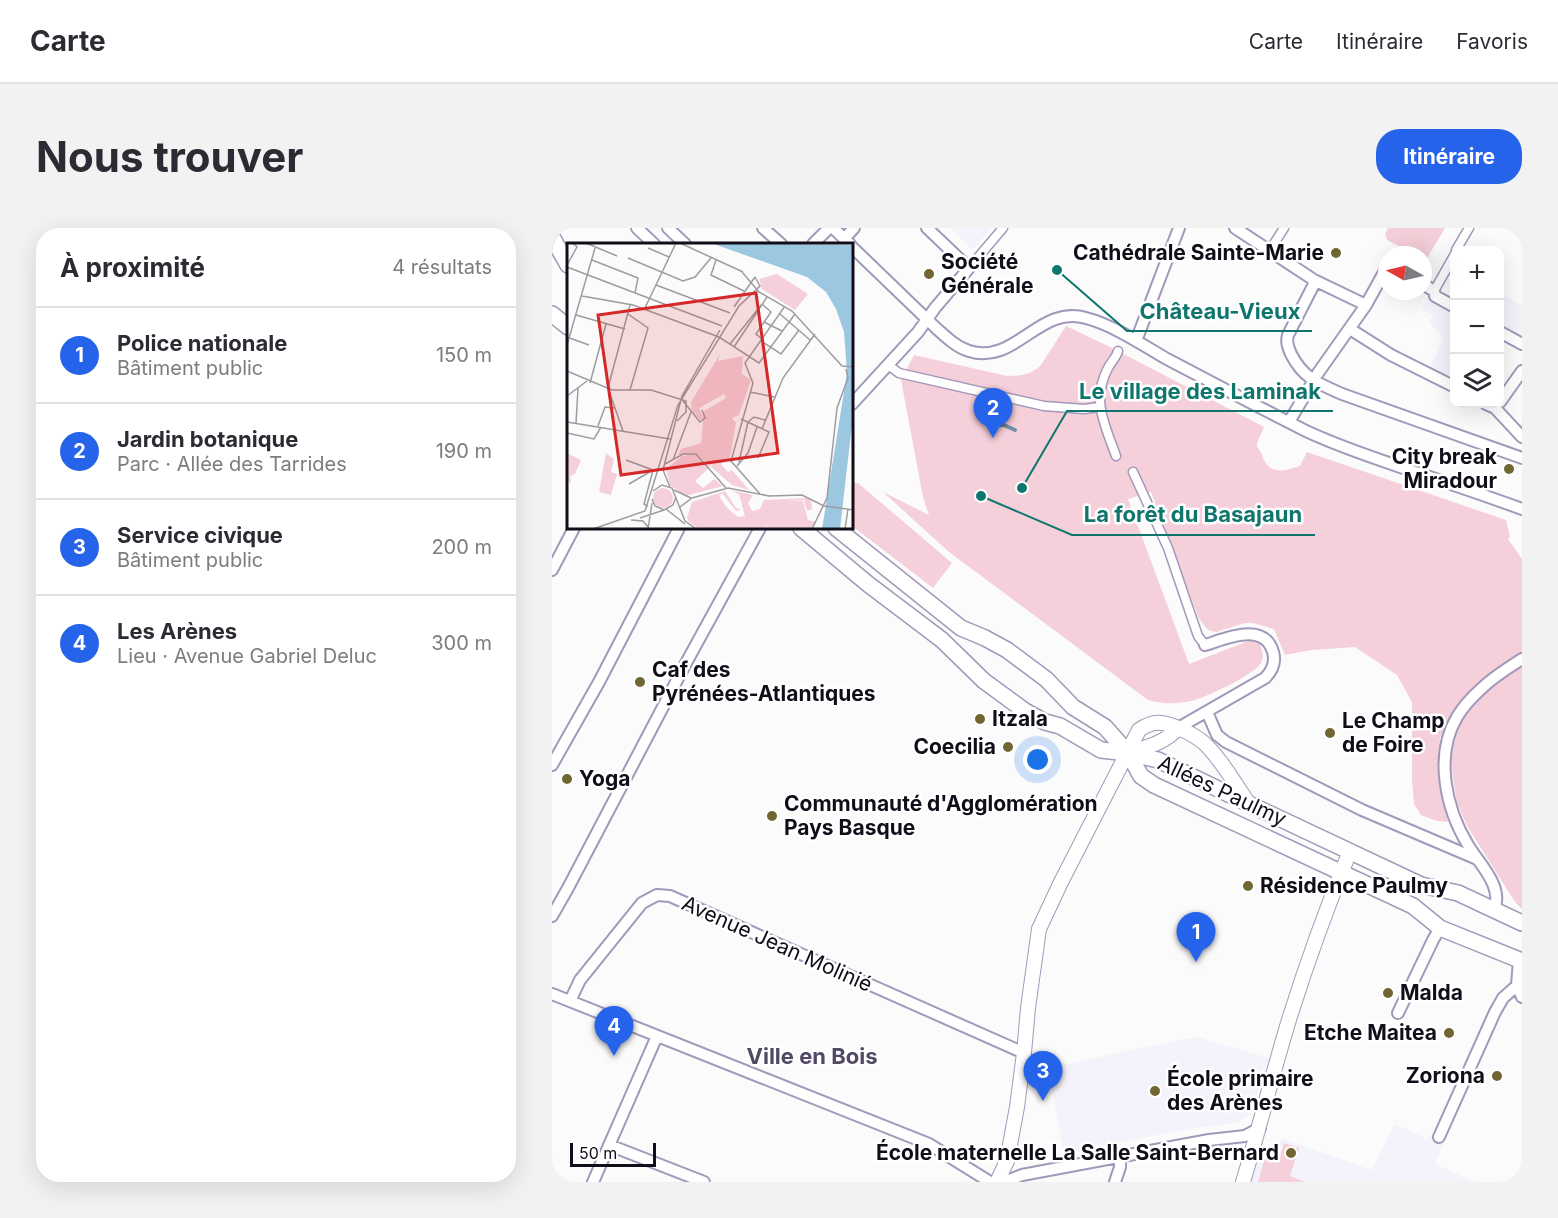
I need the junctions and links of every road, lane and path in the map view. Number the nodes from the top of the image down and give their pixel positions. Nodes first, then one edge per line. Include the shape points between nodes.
1 (638, 228) edge
2 (668, 228) edge
3 (763, 228) edge
4 (831, 228) edge
5 (854, 228) edge
6 (927, 228) edge
7 (1003, 228) edge
8 (1179, 228) edge
9 (1235, 228) edge
10 (1284, 228) edge
11 (1469, 228) edge
12 (552, 237) edge
13 (653, 243) edge
14 (684, 243) edge
15 (780, 243) edge
16 (814, 243) edge
17 (848, 243) edge
18 (1458, 246) edge
19 (854, 249) edge
20 (1270, 250) junction
21 (1450, 261) edge
22 (567, 263) edge
23 (969, 268) junction
24 (1314, 280) junction
25 (1378, 283) edge
26 (1434, 291) joint
27 (1450, 304) edge
28 (1366, 305) junction
29 (552, 314) edge
30 (927, 320) junction
31 (567, 326) edge
32 (1350, 329) junction
33 (1504, 334) edge
34 (1136, 342) junction
35 (1522, 344) edge
36 (1118, 351) dead end
37 (888, 365) junction
38 (1522, 371) edge
39 (1314, 381) junction
40 (1450, 384) edge
41 (1504, 393) edge
42 (854, 401) edge
43 (1100, 408) junction
44 (1498, 408) edge
45 (1289, 422) junction
46 (1522, 437) edge
47 (1116, 456) dead end
48 (1522, 458) edge
49 (1133, 472) dead end
50 (1522, 509) edge
51 (573, 530) edge
52 (678, 530) edge
53 (759, 530) edge
54 (803, 530) edge
55 (838, 530) edge
56 (552, 570) edge
57 (1205, 645) joint
58 (1522, 659) edge
59 (1207, 712) junction
60 (1197, 718) junction
61 (1178, 728) junction
62 (1202, 741) junction
63 (1128, 753) junction
64 (552, 765) edge
65 (1249, 804) junction
66 (1350, 851) junction
67 (1477, 859) junction
68 (1342, 872) junction
69 (556, 901) edge
70 (1494, 910) junction
71 (552, 916) edge
72 (1522, 923) edge
73 (1440, 928) junction
74 (1521, 960) edge
75 (1520, 984) edge
76 (552, 994) edge
77 (1522, 997) edge
78 (570, 1001) junction
79 (1398, 1012) dead end
80 (657, 1036) junction
81 (1024, 1053) junction
82 (1260, 1128) junction
83 (1439, 1137) dead end
84 (609, 1144) junction
85 (1119, 1157) junction
86 (593, 1182) edge
87 (704, 1182) edge
88 (990, 1182) edge
89 (997, 1182) edge
90 (1004, 1182) edge
91 (1114, 1182) edge
92 (1243, 1182) edge

1 - 13 street
2 - 14 street
3 - 15 street
4 - 16 street
4 - 17 street
5 - 17 street
6 - 23 street
7 - 23 street
8 - 34 street
9 - 20 street
10 - 20 street
11 - 18 street
12 - 22 main road
19 - 30 street
20 - 24 street
21 - 26 street
23 - 30 street
24 - 28 street
24 - 39 street via 1287,340 1299,367
25 - 28 street
26 - 27 street via 1435,296
28 - 32 street
29 - 31 main road
30 - 34 street via 950,341 979,353 1001,350 1044,323 1067,315 1085,317
30 - 37 street
32 - 39 street
32 - 40 street
33 - 35 street
34 - 45 street
36 - 43 street via 1102,385
37 - 42 street
37 - 43 street via 899,372 1044,406
38 - 41 street
39 - 45 street
39 - 48 street
43 - 47 street
44 - 46 street
45 - 50 street via 1363,454
49 - 57 street via 1167,548 1198,636
51 - 56 street
52 - 64 street
53 - 69 street
54 - 63 main road, Allées Paulmy via 1025,711 1101,750
55 - 63 main road via 961,628 1007,650 1046,679 1073,707 1105,727
57 - 59 street via 1252,634 1267,642 1275,658 1265,678
58 - 67 street via 1476,693 1457,717 1448,740 1444,758 1447,792 1455,818
59 - 60 street
59 - 67 street via 1217,735 1226,742 1362,810
60 - 61 street
60 - 62 street
61 - 62 street
61 - 63 street via 1159,744
61 - 63 street via 1161,723 1142,728
62 - 65 street
63 - 65 main road, Allées Paulmy via 1158,760
63 - 68 main road via 1141,776 1154,785
63 - 81 street via 1039,929
65 - 66 main road, Allées Paulmy
66 - 68 street
66 - 70 main road, Allées Paulmy via 1420,885 1458,893
67 - 70 street via 1495,886
68 - 73 main road via 1413,906
68 - 82 street via 1288,1023
69 - 71 street
70 - 72 main road, Allées Paulmy
73 - 74 main road
73 - 79 street
74 - 75 street
75 - 77 street
75 - 83 street via 1503,998
76 - 78 street
78 - 80 street
78 - 81 street, Avenue Jean Molinié via 580,980 642,903 657,895 669,896
80 - 84 street
80 - 88 street via 929,1144
81 - 89 street via 1007,1161
82 - 85 street via 1245,1136
82 - 92 street
84 - 86 street
84 - 87 street
85 - 90 street via 1022,1175
85 - 91 street

